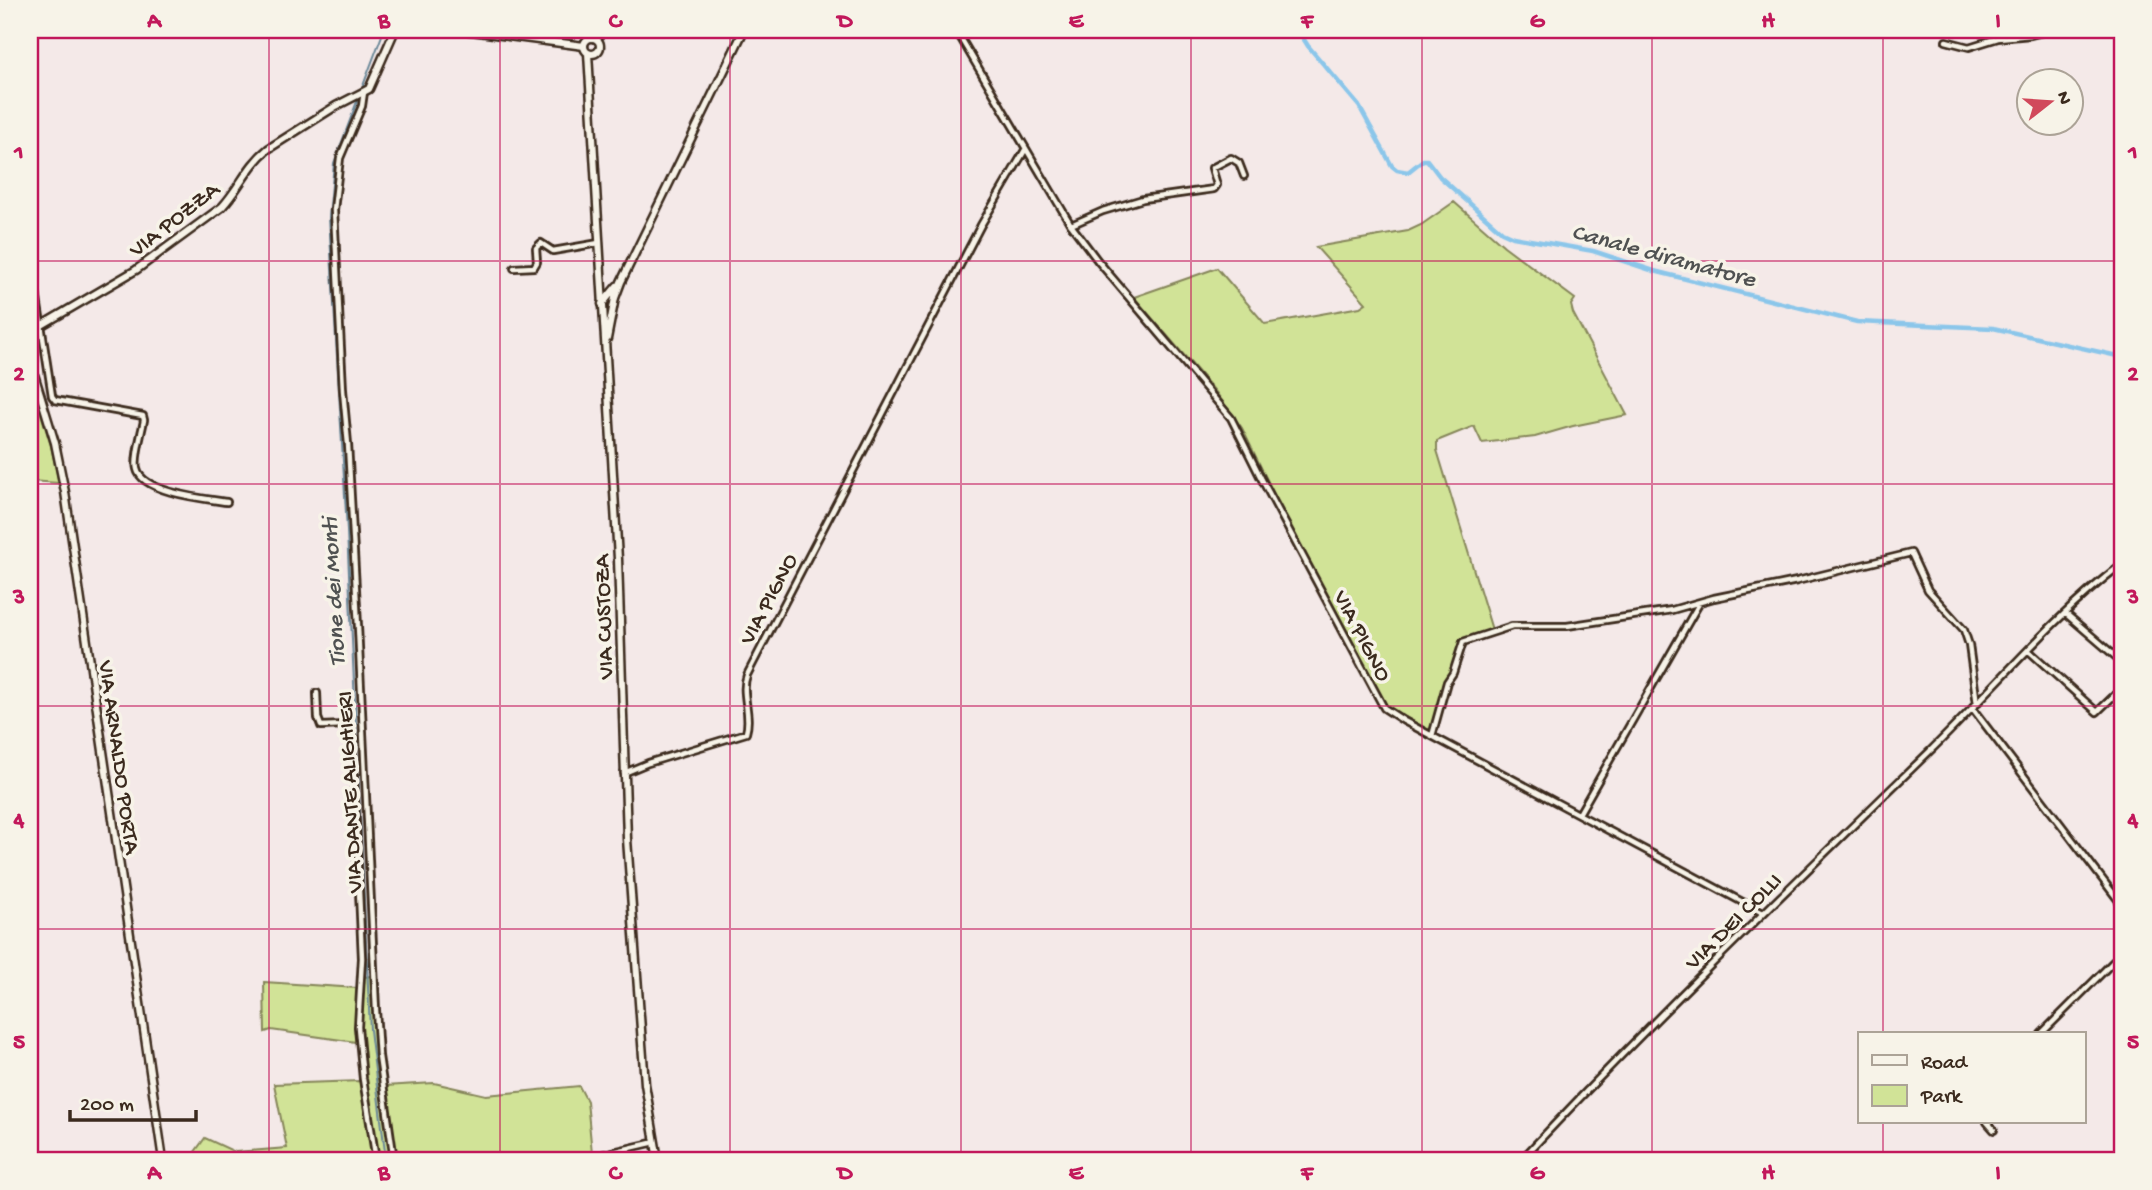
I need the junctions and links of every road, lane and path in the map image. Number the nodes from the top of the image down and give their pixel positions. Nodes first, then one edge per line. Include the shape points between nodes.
1 (395, 30) edge
2 (463, 30) edge
3 (591, 30) edge
4 (744, 30) edge
5 (956, 30) edge
6 (2051, 30) edge
7 (589, 38) junction
8 (598, 40) junction
9 (1946, 41) dead end
10 (584, 46) junction
11 (597, 52) junction
12 (588, 53) junction
13 (590, 72) junction
14 (363, 92) junction
15 (1026, 149) junction
16 (1244, 176) dead end
17 (1071, 225) junction
18 (599, 243) junction
19 (30, 253) edge
20 (513, 268) dead end
21 (618, 285) junction
22 (601, 287) junction
23 (615, 298) junction
24 (602, 303) junction
25 (34, 332) edge
26 (30, 349) edge
27 (606, 355) junction
28 (30, 361) edge
29 (227, 502) dead end
30 (2122, 564) edge
31 (1700, 602) junction
32 (2066, 613) junction
33 (2029, 651) junction
34 (2122, 662) edge
35 (2122, 688) edge
36 (317, 693) dead end
37 (1975, 707) junction
38 (1432, 736) junction
39 (624, 773) junction
40 (1579, 814) junction
41 (2122, 905) edge
42 (1763, 913) junction
43 (2122, 953) edge
44 (2043, 1032) edge
45 (1989, 1124) edge
46 (1994, 1130) dead end
47 (651, 1143) dead end
48 (163, 1160) edge
49 (376, 1160) edge
50 (394, 1160) edge
51 (605, 1160) edge
52 (657, 1160) edge
53 (1521, 1160) edge

1 - 14 street via 375,80
2 - 10 street
3 - 7 street
3 - 8 street
4 - 21 street
5 - 15 street, VIA PIGNO
6 - 9 street via 1969,47
7 - 8 street
7 - 10 street
8 - 11 street, VIA CUSTOZA
10 - 12 street, VIA CUSTOZA
11 - 12 street
11 - 13 street, VIA CUSTOZA
12 - 13 street, VIA CUSTOZA
13 - 18 street, VIA CUSTOZA
14 - 25 street, VIA POZZA via 259,156 231,198 206,219 136,270
14 - 50 street, VIA DANTE ALIGHIERI via 362,106 340,158 334,210 377,1033
15 - 17 street, VIA PIGNO
15 - 39 street, VIA PIGNO via 981,225 747,675 746,733
16 - 17 street via 1231,158 1212,168 1214,189 1143,199
17 - 38 street, VIA PIGNO via 1231,418 1384,708
18 - 20 street via 553,251 541,243 534,267
18 - 22 street, VIA CUSTOZA
19 - 25 street
21 - 22 street
21 - 23 street
21 - 24 street
22 - 24 street, VIA CUSTOZA
23 - 24 street
23 - 27 street
24 - 27 street, VIA CUSTOZA
25 - 26 street
25 - 29 street via 55,400 143,416 136,467 139,475 164,491
27 - 39 street, VIA CUSTOZA
28 - 48 street, VIA ARNALDO PORTA via 65,492
30 - 32 street, VIA DEI COLLI
31 - 37 street via 1911,553 1928,590 1964,630
31 - 38 street via 1567,626 1512,626 1463,642
31 - 40 street
32 - 33 street, VIA DEI COLLI
32 - 34 street
33 - 35 street via 2097,712
33 - 37 street, VIA DEI COLLI
36 - 49 street via 321,726 345,725 352,734 361,987 358,1027
37 - 41 street
37 - 42 street, VIA DEI COLLI
38 - 40 street, VIA PIGNO
39 - 52 street, VIA CUSTOZA via 641,1036
40 - 42 street, VIA PIGNO
42 - 53 street, VIA DEI COLLI
43 - 44 street
45 - 46 street
47 - 51 street via 604,1154

